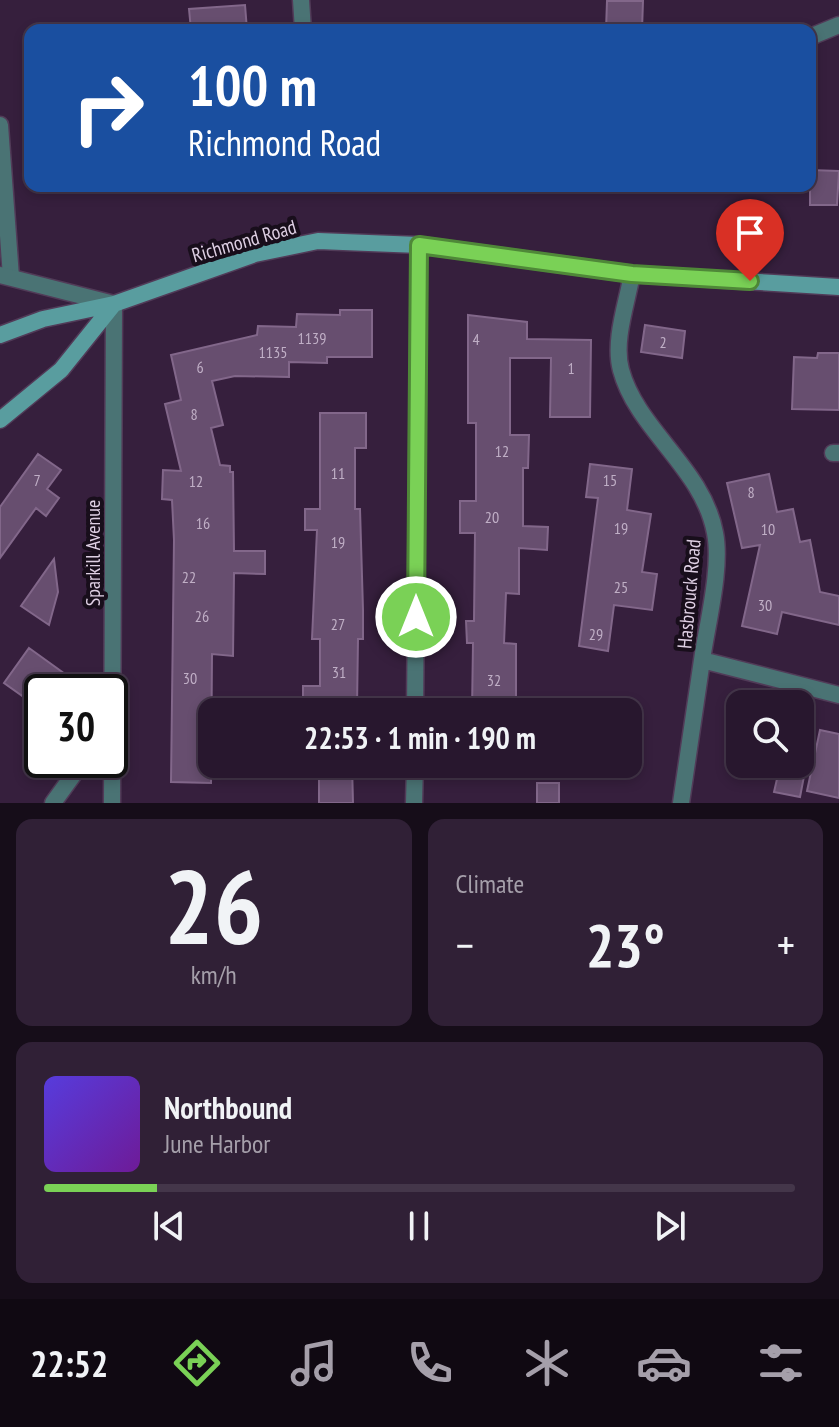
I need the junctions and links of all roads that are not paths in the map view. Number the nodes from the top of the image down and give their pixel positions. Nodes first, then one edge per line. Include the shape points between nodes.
1 (301, 0) edge
2 (303, 24) edge
3 (839, 25) edge
4 (816, 35) edge
5 (0, 125) edge
6 (419, 245) junction
7 (632, 274) junction
8 (5, 276) edge
9 (839, 287) edge
10 (114, 304) junction
11 (0, 335) edge
12 (0, 420) edge
13 (702, 660) junction
14 (111, 674) edge
15 (839, 695) edge
16 (415, 698) edge
17 (71, 778) edge
18 (112, 778) edge
19 (415, 778) edge
20 (53, 803) edge
21 (112, 803) edge
22 (414, 803) edge
23 (681, 803) edge

1 - 2 street
3 - 4 street
5 - 8 street
6 - 7 main road, Richmond Road
6 - 10 main road, Richmond Road via 318,241 255,254
6 - 16 street
7 - 9 main road, Richmond Road
7 - 13 street, Hasbrouck Road via 618,351 621,371 632,395 695,483 716,535
8 - 10 street
10 - 11 main road, Richmond Road via 43,319
10 - 12 main road via 61,370
10 - 14 street, Sparkill Avenue
13 - 15 street, Hasbrouck Road
13 - 23 street
17 - 20 street
18 - 21 street, Sparkill Avenue
19 - 22 street

